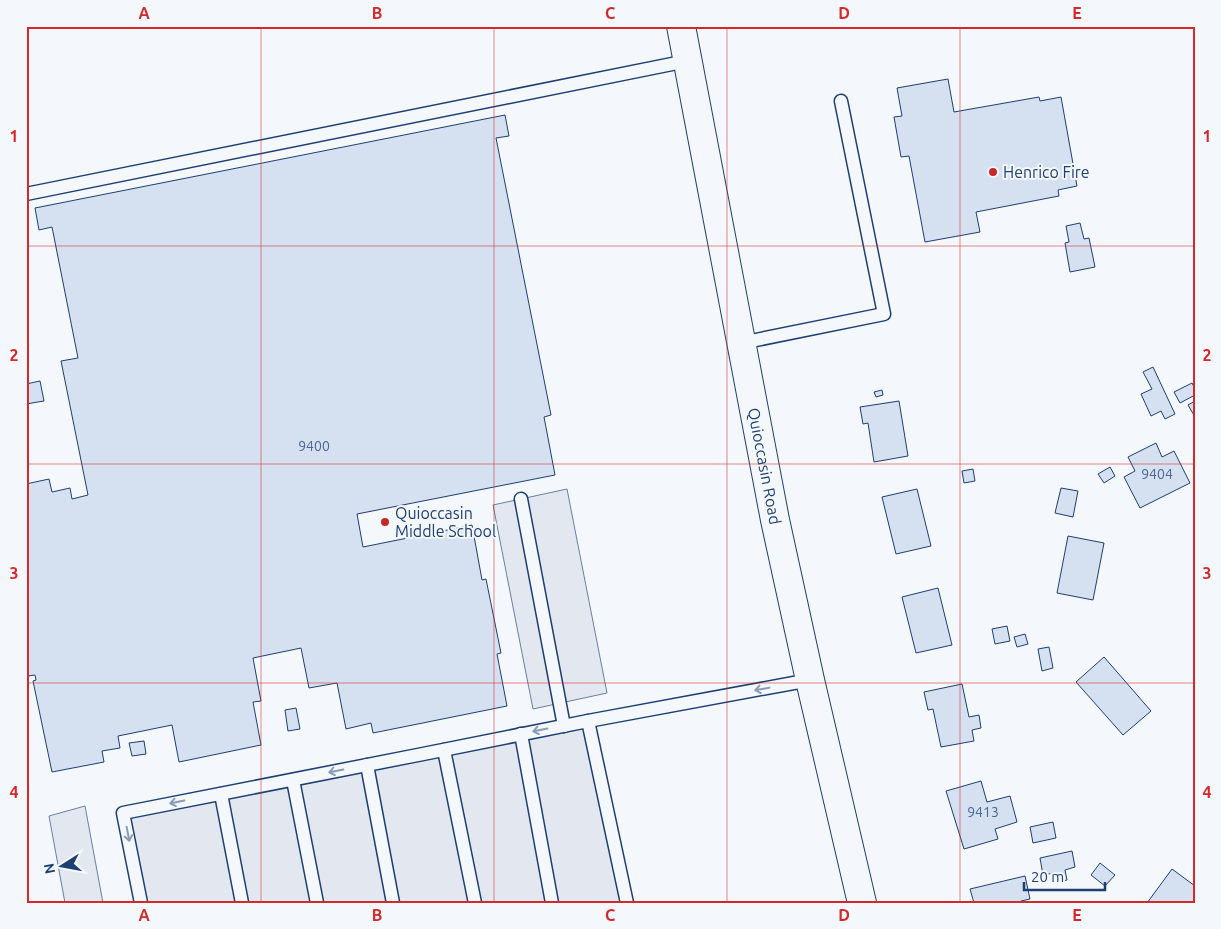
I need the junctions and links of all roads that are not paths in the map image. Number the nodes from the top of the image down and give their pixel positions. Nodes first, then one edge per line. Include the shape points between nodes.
1 (681, 26) edge
2 (687, 61) junction
3 (841, 101) dead end
4 (26, 194) edge
5 (741, 342) junction
6 (521, 499) dead end
7 (810, 680) junction
8 (588, 721) junction
9 (564, 726) junction
10 (521, 734) junction
11 (444, 750) junction
12 (366, 765) junction
13 (293, 780) junction
14 (222, 794) junction
15 (141, 903) edge
16 (242, 903) edge
17 (317, 903) edge
18 (393, 903) edge
19 (475, 903) edge
20 (552, 903) edge
21 (627, 903) edge
22 (862, 903) edge

1 - 2 main road, Quioccasin Road
2 - 4 lane
2 - 5 main road, Quioccasin Road
3 - 5 lane via 884,314
5 - 7 main road, Quioccasin Road
6 - 9 lane
7 -> 8 lane
7 - 22 main road, Quioccasin Road
8 - 9 lane
8 - 21 lane
9 -> 10 lane
10 - 11 lane
10 - 20 lane
11 - 12 lane
11 - 19 lane
12 -> 13 lane
12 - 18 lane
13 - 14 lane
13 - 17 lane
14 -> 15 lane via 123,813
14 - 16 lane

